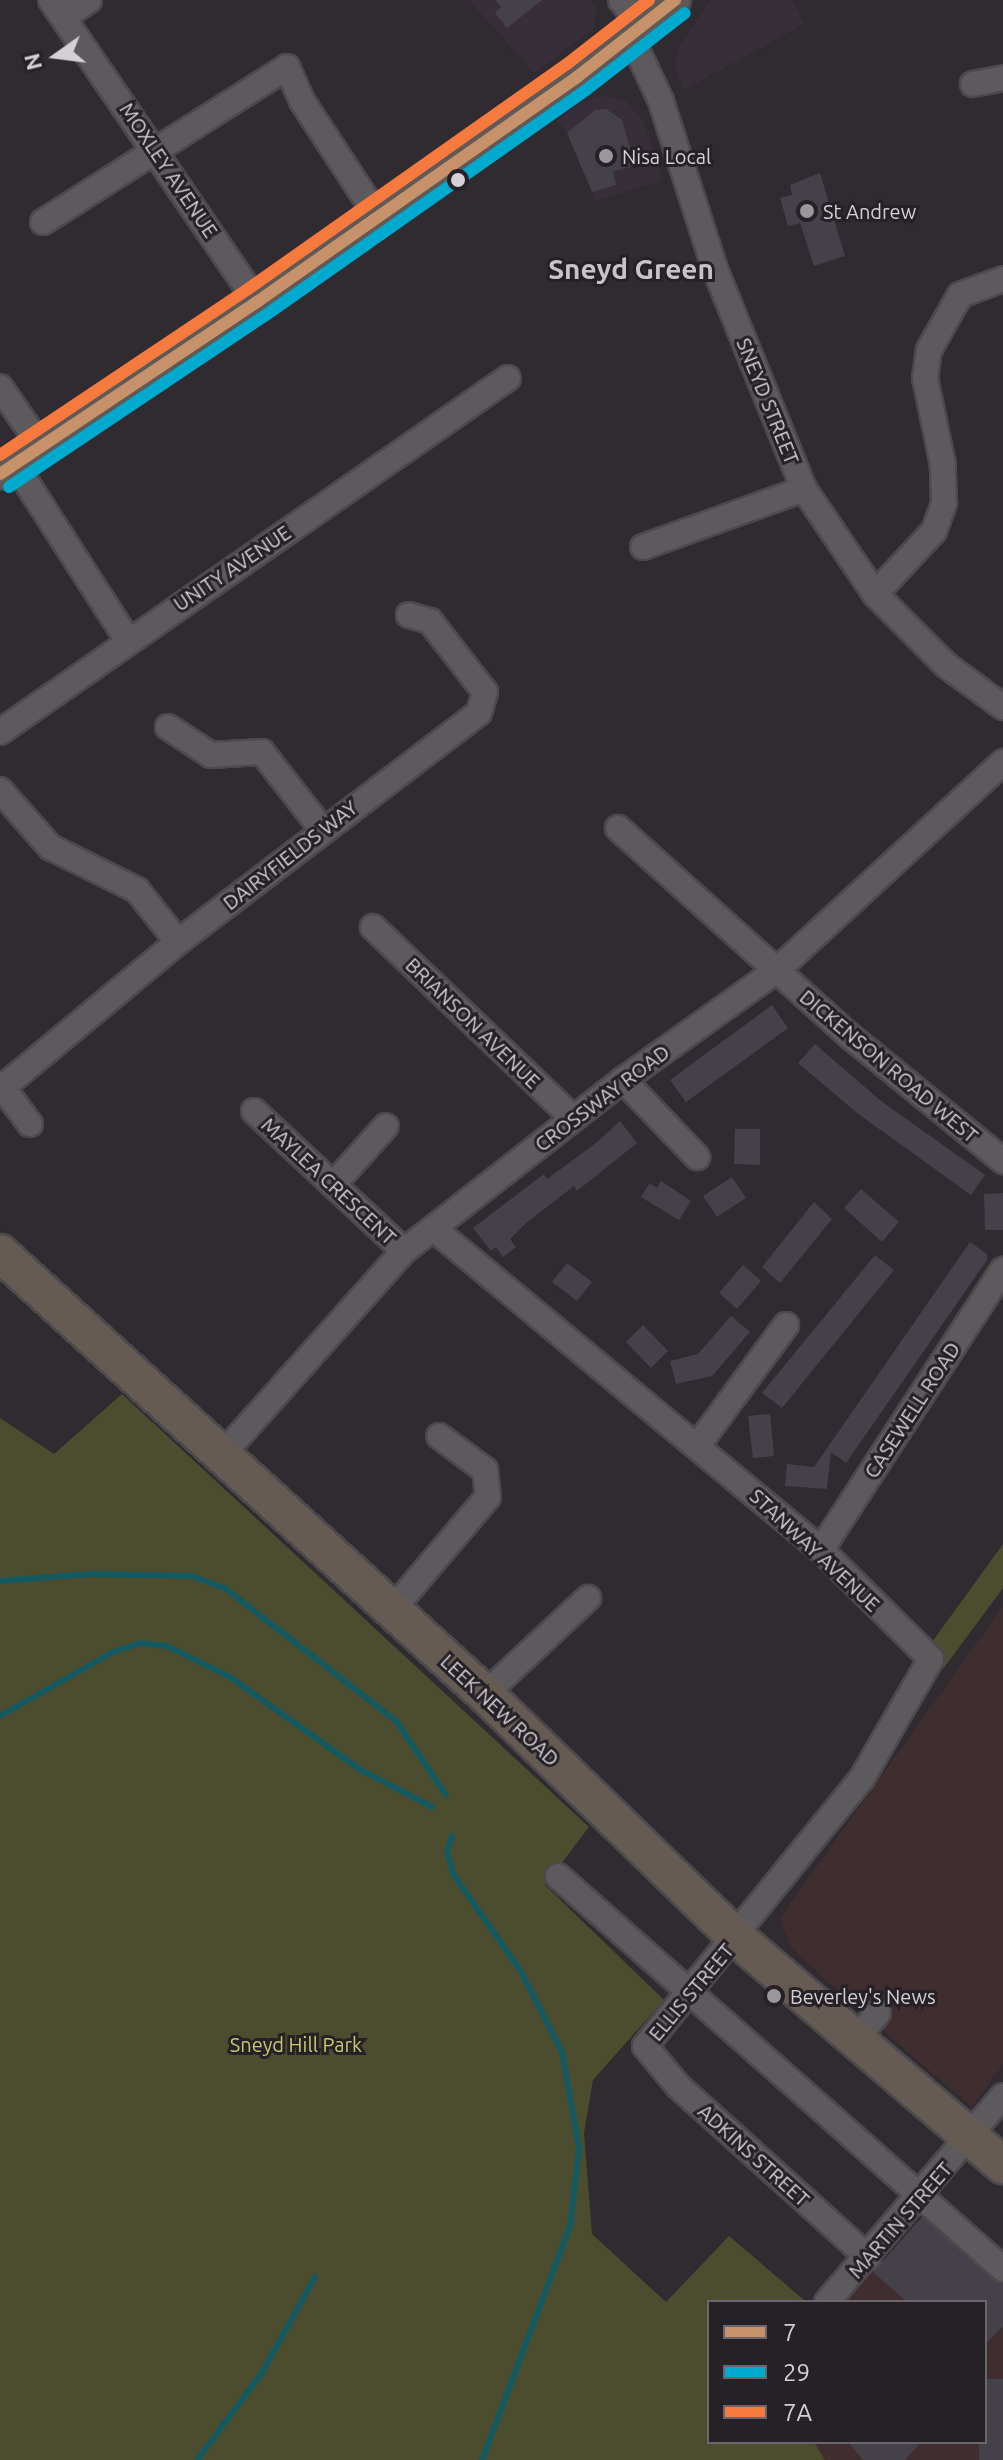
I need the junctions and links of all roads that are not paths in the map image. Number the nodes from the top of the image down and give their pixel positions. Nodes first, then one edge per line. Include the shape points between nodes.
1 (89, 0) edge
2 (621, 0) edge
3 (675, 0) edge
4 (57, 9) edge
5 (636, 30) junction
6 (1003, 78) edge
7 (973, 84) dead end
8 (154, 148) junction
9 (378, 217) junction
10 (43, 222) dead end
11 (1003, 279) edge
12 (257, 302) junction
13 (508, 378) dead end
14 (0, 387) edge
15 (43, 449) junction
16 (7, 469) edge
17 (804, 489) junction
18 (643, 547) dead end
19 (875, 594) junction
20 (409, 615) dead end
21 (127, 639) junction
22 (1003, 707) edge
23 (168, 727) dead end
24 (0, 732) edge
25 (1003, 762) edge
26 (0, 790) edge
27 (618, 828) dead end
28 (322, 829) junction
29 (373, 927) dead end
30 (178, 942) junction
31 (776, 971) junction
32 (623, 1080) junction
33 (1, 1086) edge
34 (254, 1111) dead end
35 (573, 1118) junction
36 (30, 1124) dead end
37 (386, 1126) dead end
38 (697, 1157) dead end
39 (1003, 1161) edge
40 (333, 1185) junction
41 (434, 1229) junction
42 (404, 1251) junction
43 (0, 1253) edge
44 (1003, 1270) edge
45 (786, 1325) dead end
46 (439, 1436) dead end
47 (698, 1445) junction
48 (222, 1455) junction
49 (821, 1550) junction
50 (588, 1598) dead end
51 (392, 1610) junction
52 (485, 1694) junction
53 (558, 1876) dead end
54 (737, 1938) junction
55 (687, 1993) junction
56 (645, 2046) joint
57 (1003, 2096) edge
58 (972, 2138) junction
59 (1003, 2165) edge
60 (922, 2197) junction
61 (868, 2257) junction
62 (1003, 2269) edge
63 (829, 2300) edge

1 - 4 street
2 - 5 street, SNEYD STREET
3 - 5 main road
4 - 8 street, MOXLEY AVENUE
5 - 9 main road
5 - 17 street, SNEYD STREET via 715,269
6 - 7 street
8 - 9 street via 287,67 302,101
8 - 10 street
8 - 12 street, MOXLEY AVENUE
9 - 12 main road
11 - 19 street via 960,295 929,350 925,378 943,465 944,503 934,531
12 - 15 main road
13 - 21 street, UNITY AVENUE
14 - 15 street
15 - 16 main road
16 - 21 street
17 - 18 street
17 - 19 street, SNEYD STREET
19 - 22 street, SNEYD STREET via 946,665
20 - 28 street, DAIRYFIELDS WAY via 430,621 485,692 479,713
21 - 24 street, UNITY AVENUE
23 - 28 street via 211,755 262,752
25 - 31 street, CROSSWAY ROAD
26 - 30 street via 50,847 137,890
27 - 31 street, DICKENSON ROAD WEST
28 - 30 street, DAIRYFIELDS WAY
29 - 35 street, BRIANSON AVENUE
30 - 33 street, DAIRYFIELDS WAY
31 - 32 street, CROSSWAY ROAD
31 - 39 street, DICKENSON ROAD WEST
32 - 35 street, CROSSWAY ROAD
32 - 38 street
33 - 36 street, DAIRYFIELDS WAY
34 - 40 street, MAYLEA CRESCENT
35 - 41 street, CROSSWAY ROAD
37 - 40 street
40 - 42 street, MAYLEA CRESCENT
41 - 42 street, CROSSWAY ROAD
41 - 47 street, STANWAY AVENUE
42 - 48 street, CROSSWAY ROAD
43 - 48 highway, LEEK NEW ROAD
44 - 49 street, CASEWELL ROAD
45 - 47 street
46 - 51 street via 485,1470 488,1497
47 - 49 street, STANWAY AVENUE
48 - 51 highway, LEEK NEW ROAD
49 - 54 street, STANWAY AVENUE via 931,1659 862,1778
50 - 52 street
51 - 52 highway, LEEK NEW ROAD
52 - 54 highway, LEEK NEW ROAD
53 - 55 street
54 - 55 street, ELLIS STREET
54 - 58 highway, LEEK NEW ROAD via 867,2026
55 - 56 street, ELLIS STREET
55 - 60 street
56 - 61 street, ADKINS STREET via 678,2086
57 - 58 street, MARTIN STREET
58 - 59 highway, LEEK NEW ROAD
58 - 60 street, MARTIN STREET
60 - 61 street, MARTIN STREET
60 - 62 street
61 - 63 street, MARTIN STREET

